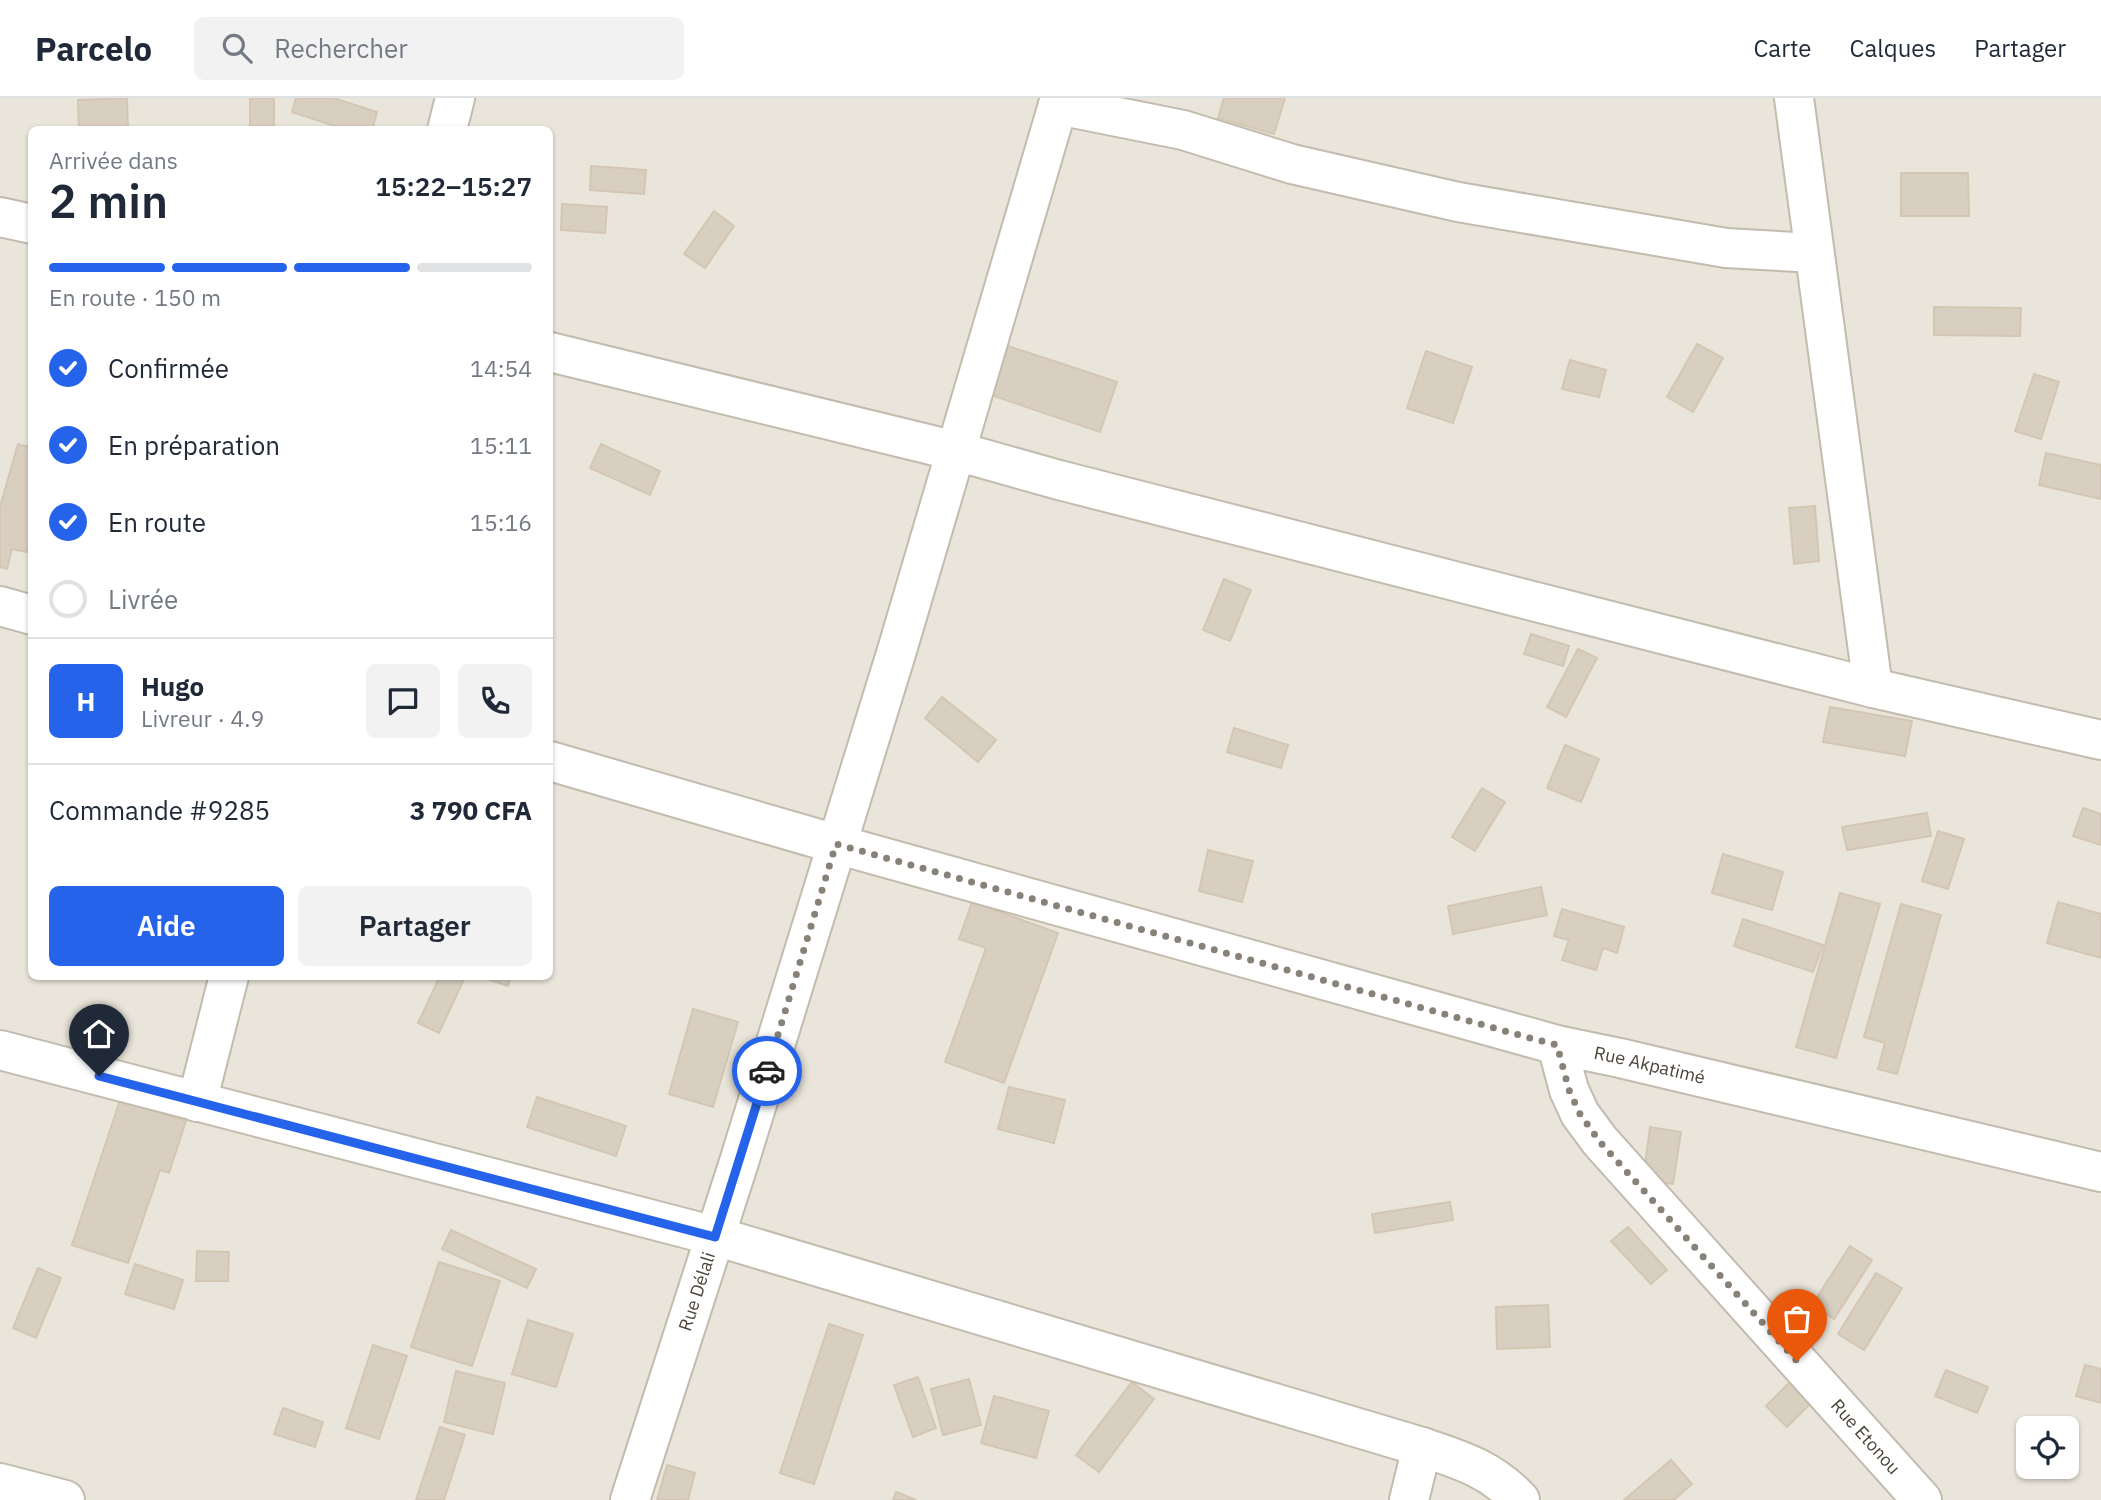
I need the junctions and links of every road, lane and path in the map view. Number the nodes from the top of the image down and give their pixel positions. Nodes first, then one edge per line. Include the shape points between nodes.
1 (455, 98) edge
2 (1794, 98) edge
3 (1059, 102) edge
4 (448, 126) edge
5 (0, 216) edge
6 (28, 223) edge
7 (1814, 253) junction
8 (553, 353) edge
9 (956, 451) junction
10 (0, 606) edge
11 (28, 614) edge
12 (1873, 688) junction
13 (2101, 740) edge
14 (553, 762) edge
15 (836, 844) junction
16 (228, 980) edge
17 (1557, 1045) junction
18 (0, 1050) edge
19 (197, 1102) junction
20 (2101, 1171) edge
21 (715, 1237) junction
22 (1422, 1447) junction
23 (0, 1483) edge
24 (65, 1500) edge
25 (630, 1500) edge
26 (1409, 1500) edge
27 (1520, 1500) edge
28 (1923, 1500) edge

1 - 4 street
2 - 7 street
3 - 7 street via 1458,202 1726,248
3 - 9 street, Rue Délali
5 - 6 street
7 - 12 street
8 - 9 street
9 - 12 street
9 - 15 street, Rue Délali
10 - 11 street
12 - 13 street
14 - 15 street, Rue Akpatimé
15 - 17 street, Rue Akpatimé
15 - 21 street, Rue Délali
16 - 19 street
17 - 20 street, Rue Akpatimé
17 - 28 street, Rue Etonou via 1569,1090 1600,1142
18 - 19 street
19 - 21 street
21 - 22 street
21 - 25 street, Rue Délali
22 - 26 street
22 - 27 street via 1495,1477
23 - 24 street

